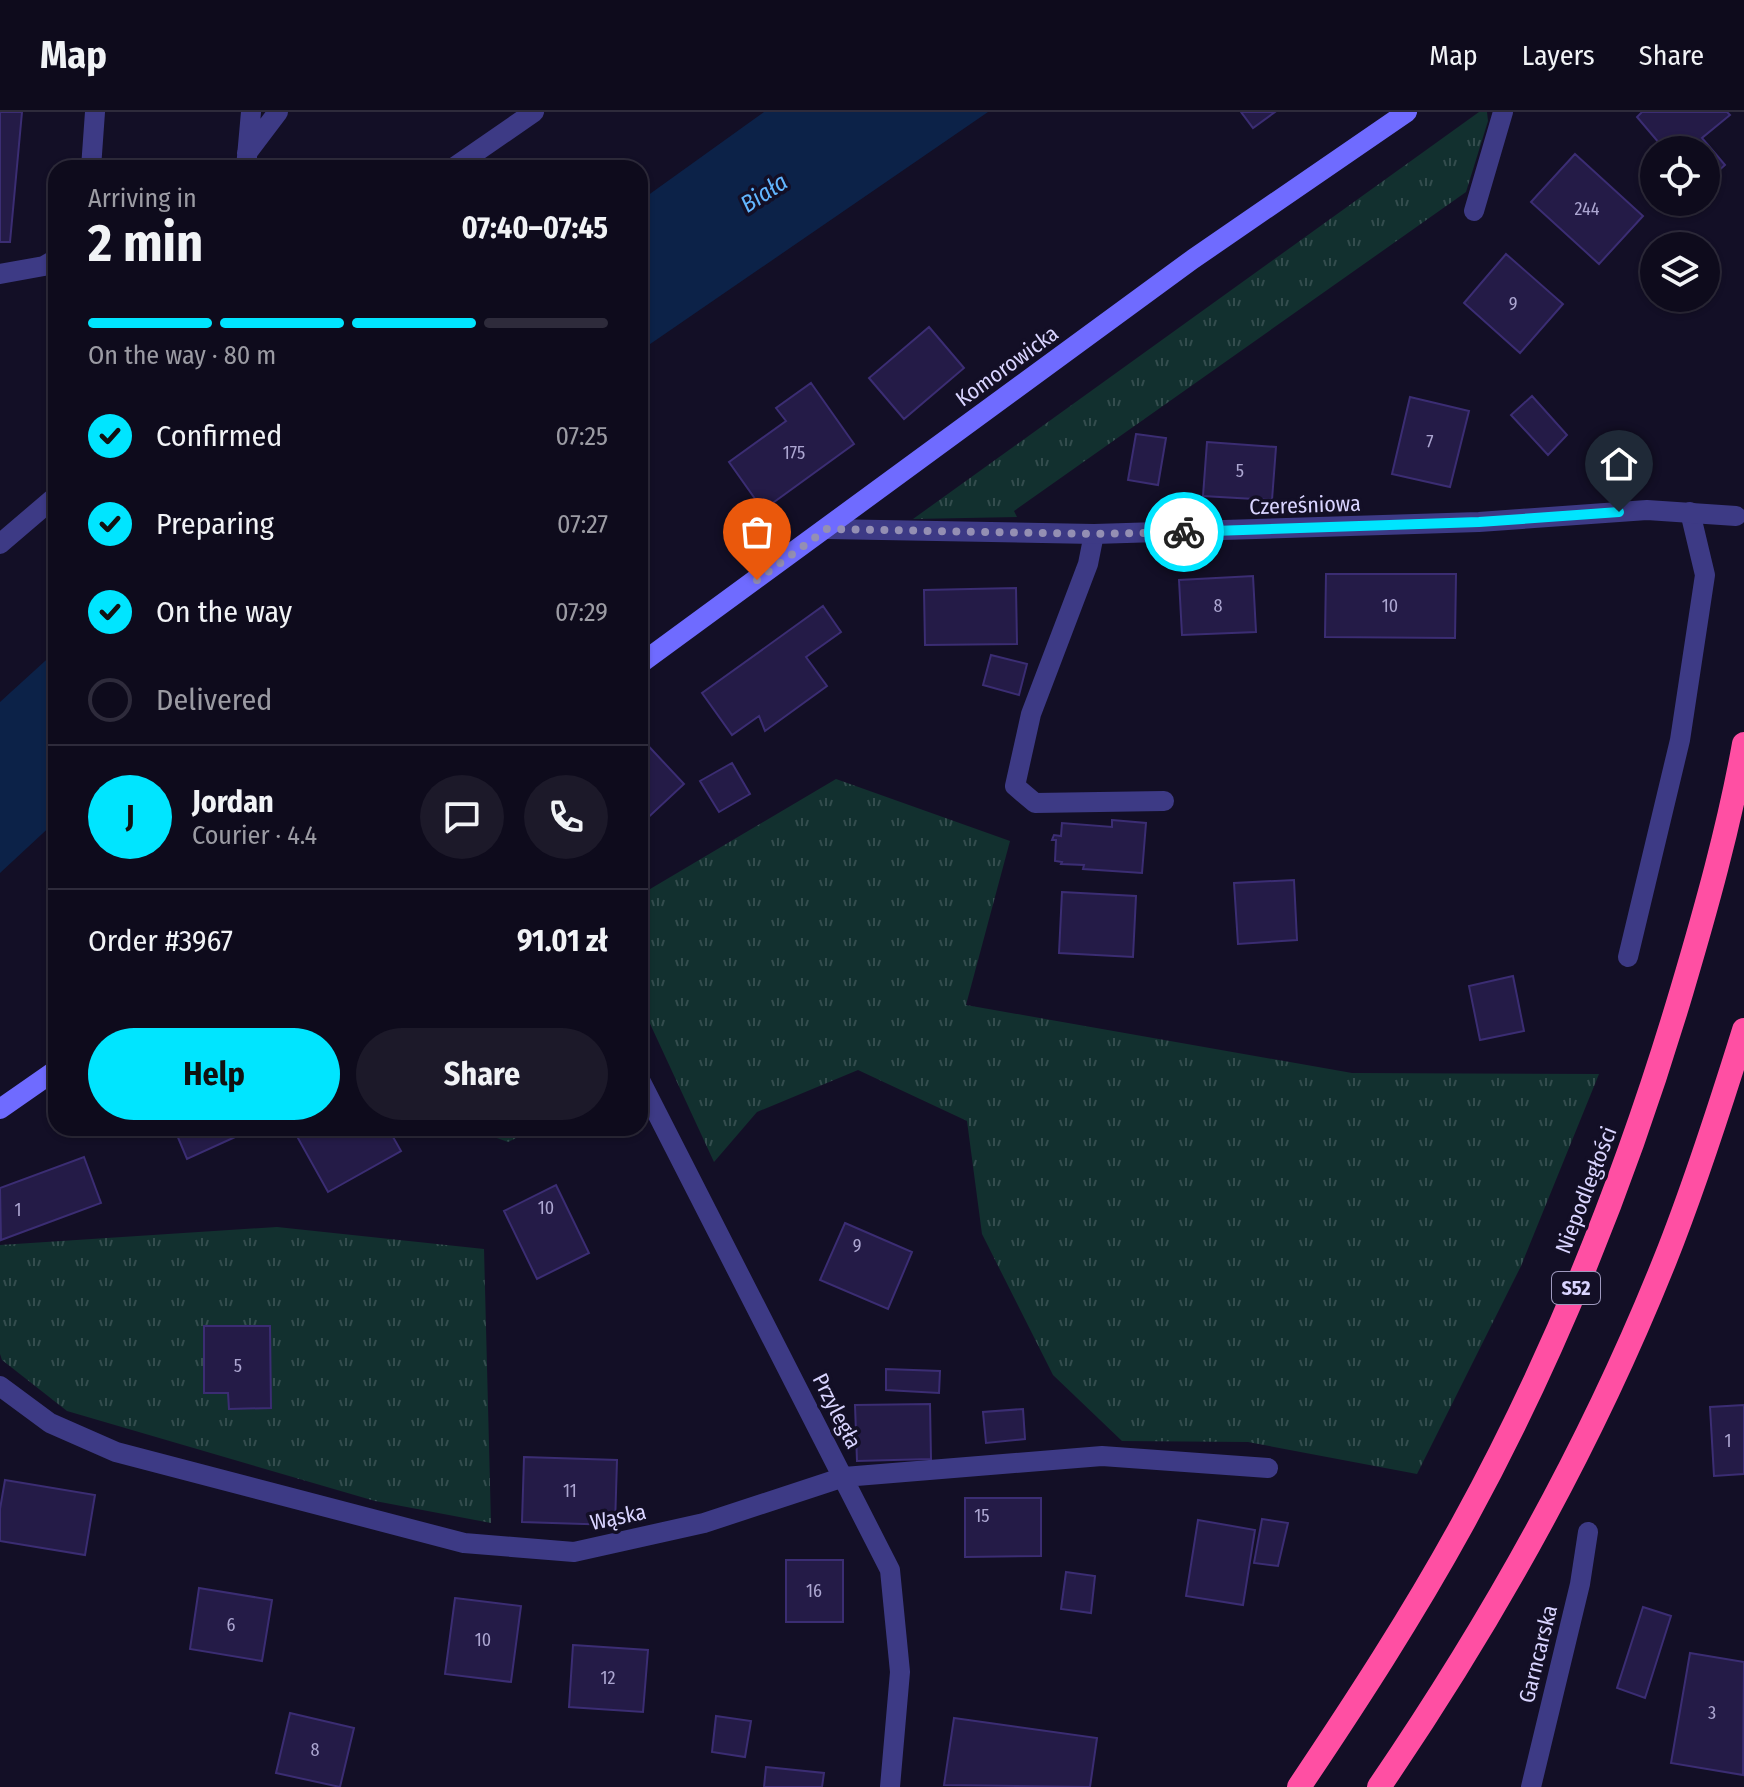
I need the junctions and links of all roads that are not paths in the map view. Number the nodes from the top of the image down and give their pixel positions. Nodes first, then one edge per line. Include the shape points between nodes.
1 (95, 112) edge
2 (251, 112) edge
3 (278, 112) edge
4 (534, 112) edge
5 (1407, 112) edge
6 (1503, 112) edge
7 (92, 160) edge
8 (246, 160) edge
9 (465, 160) edge
10 (1474, 211) dead end
11 (48, 264) edge
12 (0, 274) edge
13 (48, 503) edge
14 (1690, 512) junction
15 (1736, 516) dead end
16 (827, 529) junction
17 (1094, 534) junction
18 (0, 544) edge
19 (648, 658) edge
20 (1744, 744) edge
21 (1164, 801) dead end
22 (1628, 957) dead end
23 (1744, 1030) edge
24 (48, 1076) edge
25 (648, 1096) edge
26 (0, 1109) edge
27 (0, 1386) edge
28 (1268, 1468) dead end
29 (844, 1477) junction
30 (1588, 1532) dead end
31 (890, 1787) edge
32 (1299, 1787) edge
33 (1379, 1787) edge
34 (1531, 1787) edge

1 - 7 street
2 - 8 street
3 - 8 street
4 - 9 street
5 - 16 street, Komorowicka via 1193,259
6 - 10 street
11 - 12 street
13 - 18 street
14 - 15 street, Czereśniowa
14 - 17 street, Czereśniowa
14 - 22 street via 1705,575 1680,740
16 - 17 street, Czereśniowa
16 - 19 street, Komorowicka
17 - 21 street via 1088,564 1031,714 1015,786 1035,803
20 - 32 highway, Niepodległości / S52 via 1706,911 1656,1079 1597,1238 1534,1385 1462,1525 1377,1671
23 - 33 highway via 1665,1260 1592,1421 1519,1561
24 - 26 street
25 - 29 street, Przyległa
27 - 29 street, Wąska via 50,1423 116,1452 464,1543 574,1552 704,1523
28 - 29 street, Wąska via 1102,1456
29 - 31 street, Przyległa via 890,1570 900,1672
30 - 34 street, Garncarska

